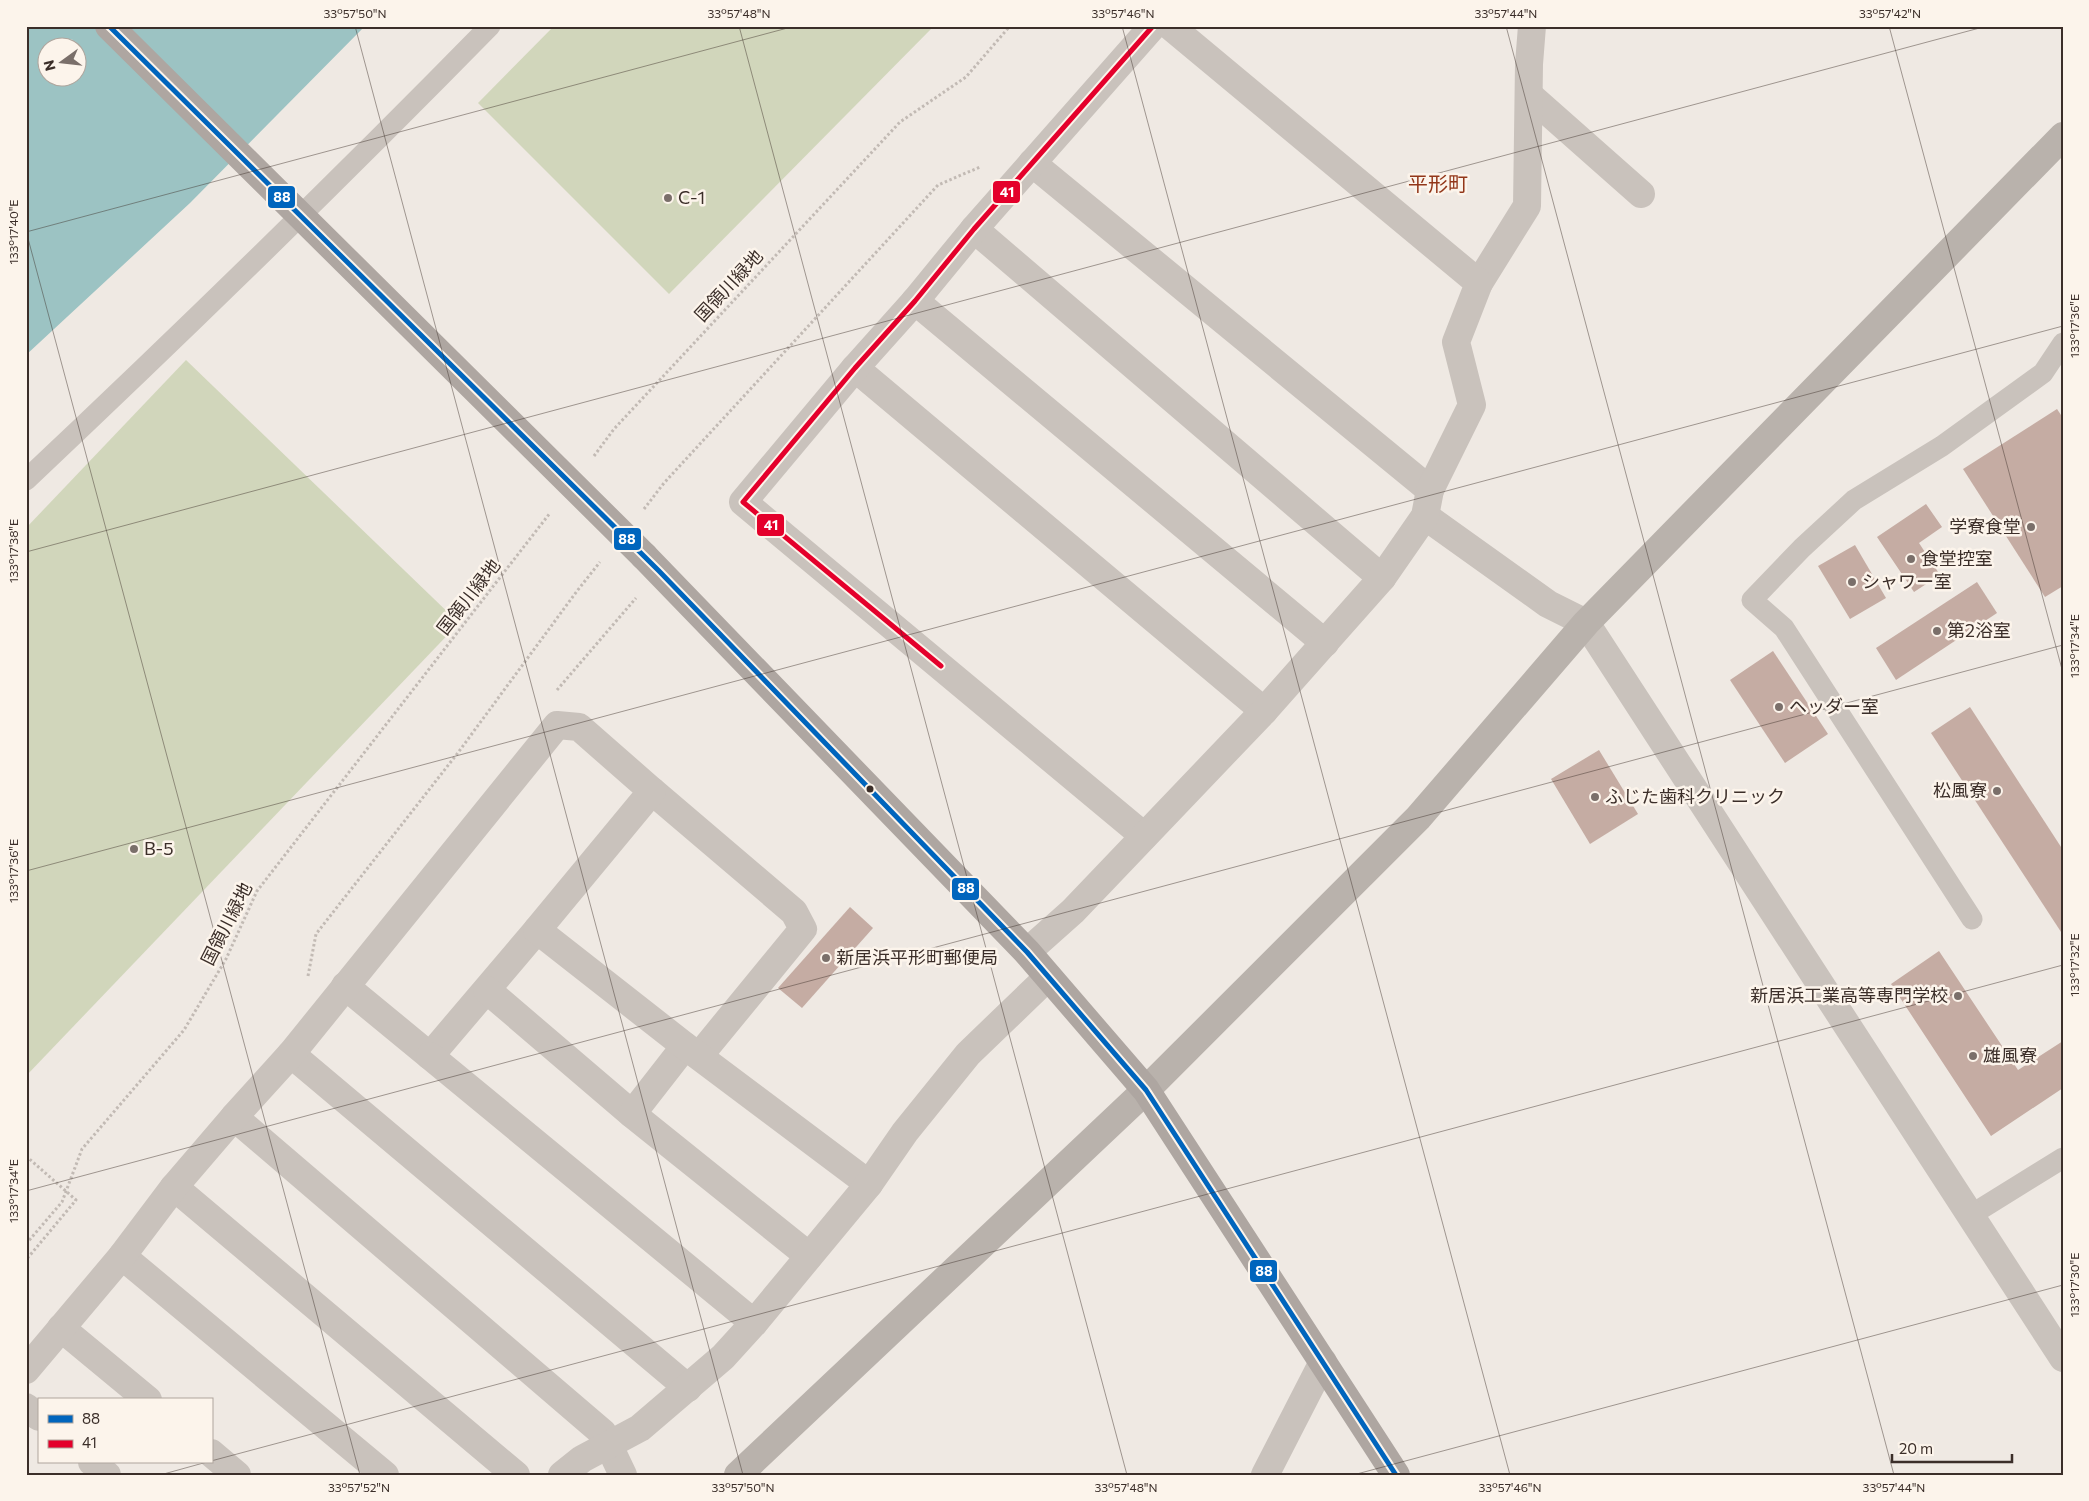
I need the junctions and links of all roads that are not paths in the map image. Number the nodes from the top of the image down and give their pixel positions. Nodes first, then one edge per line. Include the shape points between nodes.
1 (109, 26) edge
2 (490, 26) edge
3 (1153, 26) edge
4 (1170, 26) edge
5 (1532, 26) edge
6 (1528, 95) junction
7 (2063, 136) edge
8 (1032, 163) junction
9 (1641, 194) dead end
10 (974, 229) junction
11 (1479, 283) junction
12 (915, 301) junction
13 (2063, 343) edge
14 (855, 368) junction
15 (26, 480) edge
16 (1428, 503) junction
17 (1382, 578) junction
18 (1586, 623) junction
19 (1325, 643) junction
20 (1264, 711) junction
21 (652, 791) junction
22 (1144, 836) junction
23 (1972, 919) dead end
24 (537, 930) junction
25 (1027, 952) junction
26 (1048, 978) junction
27 (345, 986) junction
28 (487, 990) junction
29 (692, 1051) junction
30 (291, 1054) junction
31 (430, 1056) junction
32 (1146, 1090) junction
33 (632, 1114) junction
34 (234, 1117) junction
35 (2063, 1158) edge
36 (869, 1184) junction
37 (174, 1187) junction
38 (1971, 1215) junction
39 (122, 1256) junction
40 (809, 1256) junction
41 (754, 1323) junction
42 (62, 1328) junction
43 (2063, 1358) edge
44 (1323, 1362) junction
45 (26, 1370) edge
46 (688, 1388) junction
47 (146, 1398) edge
48 (26, 1407) edge
49 (38, 1416) edge
50 (607, 1444) junction
51 (212, 1454) edge
52 (94, 1464) edge
53 (107, 1475) edge
54 (237, 1475) edge
55 (385, 1475) edge
56 (516, 1475) edge
57 (562, 1475) edge
58 (623, 1475) edge
59 (738, 1475) edge
60 (1265, 1475) edge
61 (1396, 1475) edge

1 - 25 main road, bridge via 644,556
2 - 15 lane
3 - 8 street
4 - 11 street
5 - 6 street
6 - 9 street
6 - 11 street via 1527,206
7 - 18 street
8 - 10 street
8 - 16 street
10 - 12 street
10 - 17 street
11 - 16 street via 1456,342 1472,405
12 - 14 street
12 - 19 street
13 - 23 lane via 2043,373 1942,446 1854,500 1752,600 1784,628
14 - 20 street
14 - 22 street via 744,502
16 - 17 street
16 - 18 street via 1548,604
17 - 19 street
18 - 32 street via 1418,818
18 - 38 street
19 - 20 street
20 - 22 street
21 - 24 street
21 - 27 street via 579,727 557,725
21 - 29 street via 794,912 803,929
22 - 25 street via 1073,912
24 - 28 street
24 - 29 street
25 - 26 main road
26 - 32 main road
26 - 36 street via 968,1054 904,1132
27 - 30 street
27 - 31 street
28 - 31 street
28 - 33 street
29 - 33 street
29 - 36 street
30 - 34 street
30 - 46 street
31 - 41 street
32 - 44 main road
32 - 59 street
33 - 40 street
34 - 37 street
34 - 50 street via 603,1433
35 - 38 lane
36 - 40 street
37 - 39 street
37 - 56 street
38 - 43 street
39 - 42 street
39 - 55 street
40 - 41 street
41 - 46 street
42 - 45 street
42 - 47 street
44 - 60 street
44 - 61 main road
46 - 50 street via 640,1428
48 - 49 street
50 - 57 street
50 - 58 street
51 - 54 street
52 - 53 street

